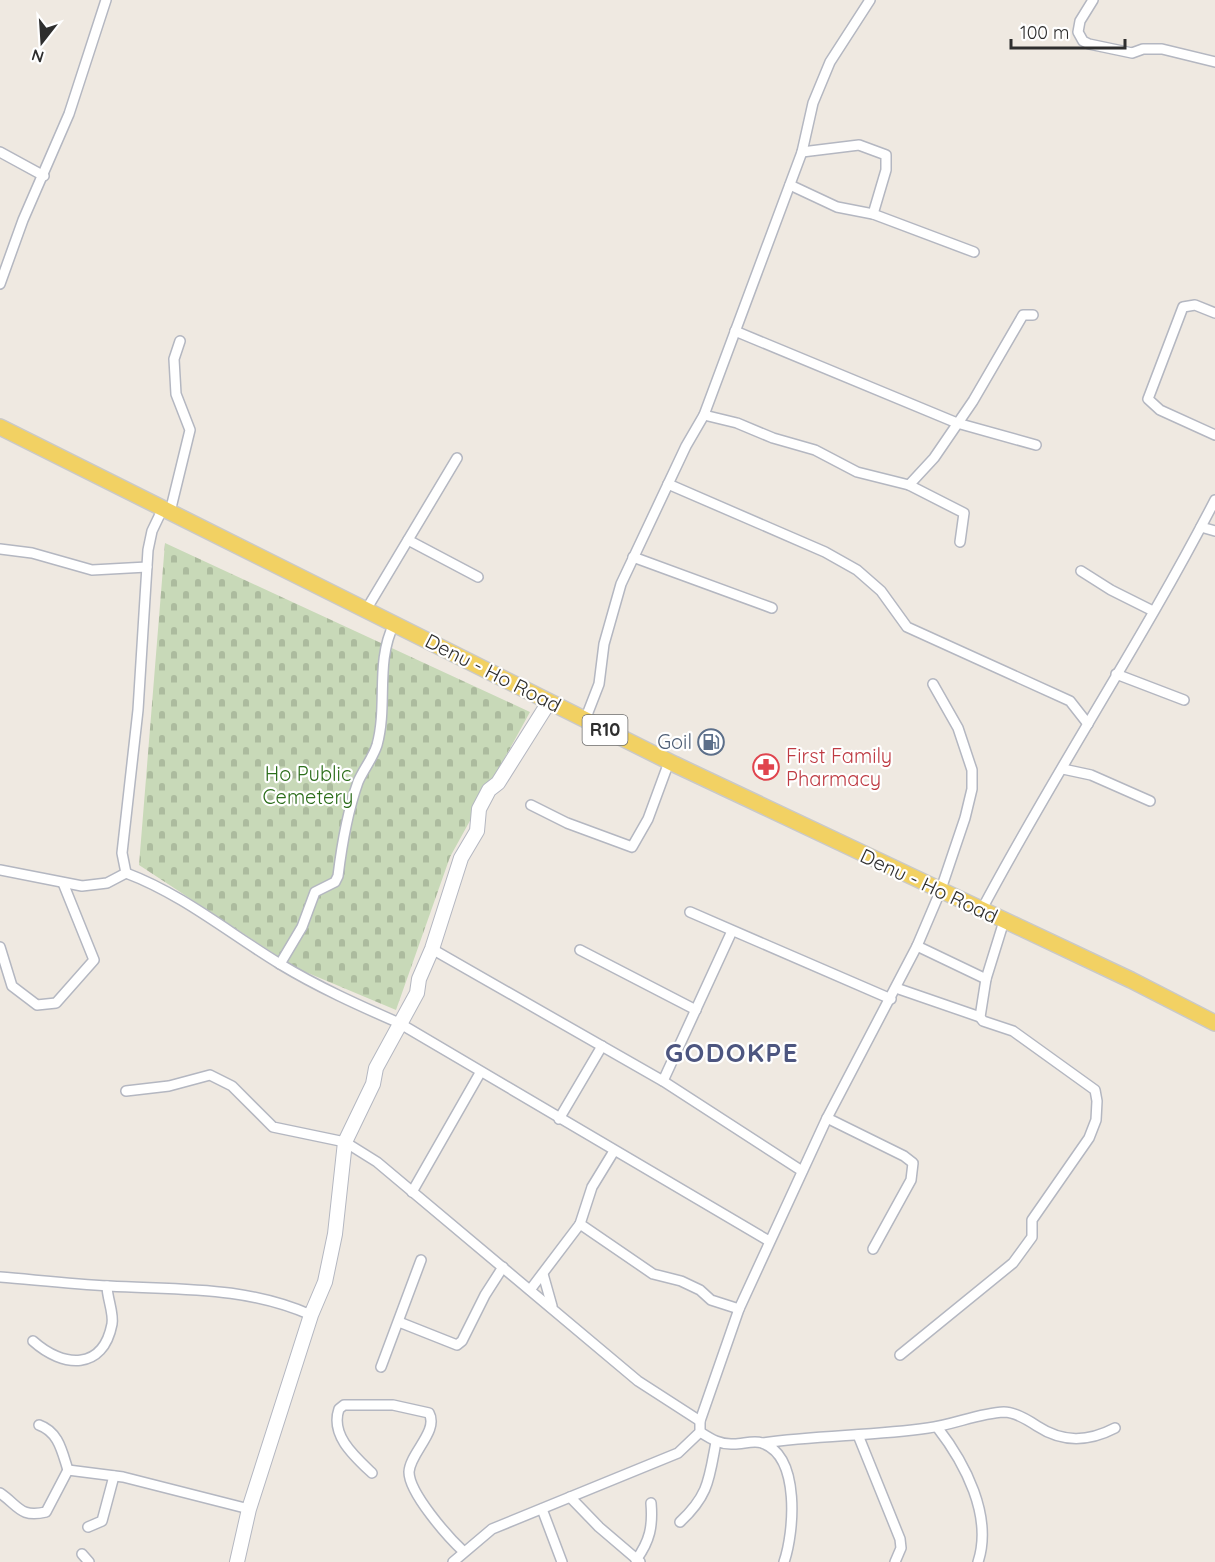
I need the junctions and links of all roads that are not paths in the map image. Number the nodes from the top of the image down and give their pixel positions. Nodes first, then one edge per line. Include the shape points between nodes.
1 (106, 0) edge
2 (870, 0) edge
3 (1093, 0) edge
4 (1215, 62) edge
5 (0, 152) edge
6 (802, 152) junction
7 (44, 176) junction
8 (789, 185) junction
9 (873, 214) junction
10 (974, 252) dead end
11 (0, 284) edge
12 (1215, 313) edge
13 (1033, 315) dead end
14 (735, 331) junction
15 (180, 341) dead end
16 (704, 415) junction
17 (957, 423) junction
18 (0, 427) edge
19 (1215, 435) edge
20 (1036, 445) dead end
21 (457, 458) dead end
22 (668, 484) junction
23 (909, 485) junction
24 (1215, 500) edge
25 (167, 510) junction
26 (1201, 527) junction
27 (1215, 531) edge
28 (408, 540) junction
29 (960, 542) dead end
30 (0, 549) edge
31 (633, 558) junction
32 (147, 567) junction
33 (1081, 571) dead end
34 (478, 578) dead end
35 (772, 608) dead end
36 (366, 610) junction
37 (1153, 611) junction
38 (394, 624) junction
39 (1116, 674) junction
40 (933, 684) dead end
41 (1184, 700) dead end
42 (549, 702) junction
43 (585, 720) junction
44 (1088, 723) junction
45 (669, 762) junction
46 (1063, 769) junction
47 (1150, 801) dead end
48 (531, 804) dead end
49 (0, 870) edge
50 (126, 873) junction
51 (63, 882) junction
52 (940, 892) junction
53 (981, 911) junction
54 (690, 912) dead end
55 (1004, 921) junction
56 (732, 931) junction
57 (916, 946) junction
58 (0, 947) edge
59 (432, 949) junction
60 (580, 950) dead end
61 (279, 964) junction
62 (986, 979) junction
63 (896, 988) junction
64 (891, 999) junction
65 (696, 1010) junction
66 (980, 1017) junction
67 (399, 1023) junction
68 (1215, 1023) edge
69 (602, 1046) junction
70 (480, 1073) junction
71 (663, 1081) junction
72 (126, 1091) dead end
73 (827, 1118) junction
74 (559, 1119) junction
75 (345, 1143) junction
76 (614, 1151) junction
77 (802, 1171) junction
78 (412, 1192) junction
79 (580, 1224) junction
80 (769, 1241) junction
81 (873, 1249) dead end
82 (421, 1260) dead end
83 (503, 1267) junction
84 (543, 1274) junction
85 (0, 1277) edge
86 (107, 1286) junction
87 (530, 1290) junction
88 (552, 1306) junction
89 (739, 1309) junction
90 (311, 1315) junction
91 (399, 1323) junction
92 (33, 1341) dead end
93 (900, 1354) dead end
94 (381, 1367) dead end
95 (700, 1421) junction
96 (39, 1425) dead end
97 (937, 1427) junction
98 (1114, 1428) dead end
99 (700, 1432) junction
100 (858, 1435) junction
101 (716, 1442) junction
102 (763, 1443) junction
103 (68, 1470) junction
104 (372, 1473) dead end
105 (114, 1476) junction
106 (0, 1493) edge
107 (570, 1497) junction
108 (651, 1503) dead end
109 (249, 1509) junction
110 (542, 1509) junction
111 (680, 1522) dead end
112 (88, 1527) dead end
113 (464, 1551) junction
114 (82, 1554) dead end
115 (638, 1561) edge
116 (89, 1562) edge
117 (237, 1562) edge
118 (453, 1562) edge
119 (562, 1562) edge
120 (784, 1562) edge
121 (895, 1562) edge
122 (978, 1562) edge

1 - 7 street
2 - 6 street via 830,62 813,103
3 - 4 street via 1080,21 1078,32 1083,41 1132,53 1162,49
5 - 7 street
6 - 8 street
6 - 9 street via 859,145 886,155 886,170
7 - 11 street
8 - 9 street via 837,207
8 - 14 street
9 - 10 street
12 - 19 street via 1195,305 1183,307 1148,399 1160,410
13 - 17 street via 1023,315
14 - 16 street
14 - 17 street
15 - 25 street via 174,363 176,394 190,430
16 - 22 street
16 - 23 street via 815,450 857,472
17 - 20 street
17 - 23 street via 924,471
18 - 25 main road, Denu - Ho Road / R10
21 - 28 street
22 - 31 street
22 - 44 street via 825,552 857,570 881,591 907,627 1070,701
23 - 29 street via 964,513
24 - 26 street
25 - 32 street via 152,531
25 - 36 main road, Denu - Ho Road / R10
26 - 27 street
26 - 37 street
28 - 34 street
28 - 36 street
30 - 32 street via 32,553 92,570
31 - 35 street
31 - 43 street via 612,611 599,684
32 - 50 street via 138,710 122,853
33 - 37 street
36 - 38 main road, Denu - Ho Road / R10
37 - 39 street
38 - 42 main road, Denu - Ho Road / R10
38 - 61 street via 383,655 376,747 359,780 343,830 338,876 335,882 315,891 302,927
39 - 41 street
39 - 44 street
40 - 52 street via 958,728 974,780
42 - 43 main road, Denu - Ho Road / R10
42 - 59 street via 479,809 477,831 462,858
43 - 45 main road, Denu - Ho Road / R10
44 - 46 street
45 - 48 street via 648,819 632,847 567,823
45 - 52 main road, Denu - Ho Road / R10
46 - 47 street via 1102,779
46 - 53 street via 1026,827
49 - 51 street
50 - 51 street via 107,883 82,886
50 - 61 street via 153,883
51 - 58 street via 94,960 57,1003 37,1005 12,986
52 - 53 main road, Denu - Ho Road / R10
52 - 57 street
53 - 55 main road, Denu - Ho Road / R10
54 - 56 street
55 - 62 street
55 - 68 main road, Denu - Ho Road / R10
56 - 64 street
56 - 65 street
57 - 62 street
57 - 63 street
59 - 67 street via 417,993
59 - 69 street
60 - 65 street
61 - 67 street
62 - 66 street
63 - 64 street
63 - 66 street
64 - 73 street
65 - 71 street
66 - 93 street via 983,1022 1013,1031 1095,1090 1096,1120 1089,1138 1032,1220 1032,1237 1013,1263
67 - 70 street
67 - 75 street
69 - 71 street
69 - 74 street
70 - 74 street
70 - 78 street
71 - 77 street
72 - 75 street via 169,1086 210,1075 232,1086 273,1127
73 - 77 street
73 - 81 street via 913,1163 911,1180
74 - 76 street
75 - 78 street via 377,1162
75 - 90 street via 335,1234 325,1282
76 - 79 street via 592,1187
76 - 80 street
77 - 80 street
78 - 83 street
79 - 84 street
79 - 89 street via 653,1274 681,1281 711,1300
80 - 89 street
82 - 91 street
83 - 87 street
83 - 91 street via 457,1345
84 - 87 street
84 - 88 street
85 - 86 street
86 - 90 street via 231,1291 287,1304
86 - 92 street via 112,1321 105,1345 93,1356 74,1362 61,1360
87 - 88 street
88 - 95 street via 638,1381
89 - 95 street
90 - 109 street
91 - 94 street
95 - 99 street
96 - 103 street via 50,1429 59,1442
97 - 98 street via 1006,1412 1072,1440 1097,1437
97 - 100 street
97 - 122 street via 958,1455 974,1495 983,1533
99 - 101 street
99 - 107 street via 678,1453
100 - 102 street
100 - 121 street via 900,1539
101 - 102 street
101 - 111 street via 704,1493 698,1505
102 - 120 street via 778,1454 790,1479 792,1532
103 - 105 street
103 - 106 street via 46,1512 20,1512
104 - 113 street via 349,1450 337,1428 339,1409 393,1406 429,1413 431,1423 411,1462 409,1475 423,1504
105 - 109 street
105 - 112 street via 102,1521
107 - 110 street
107 - 115 street
108 - 115 street via 651,1531
109 - 117 street
110 - 113 street via 492,1529
110 - 119 street
113 - 118 street
114 - 116 street

